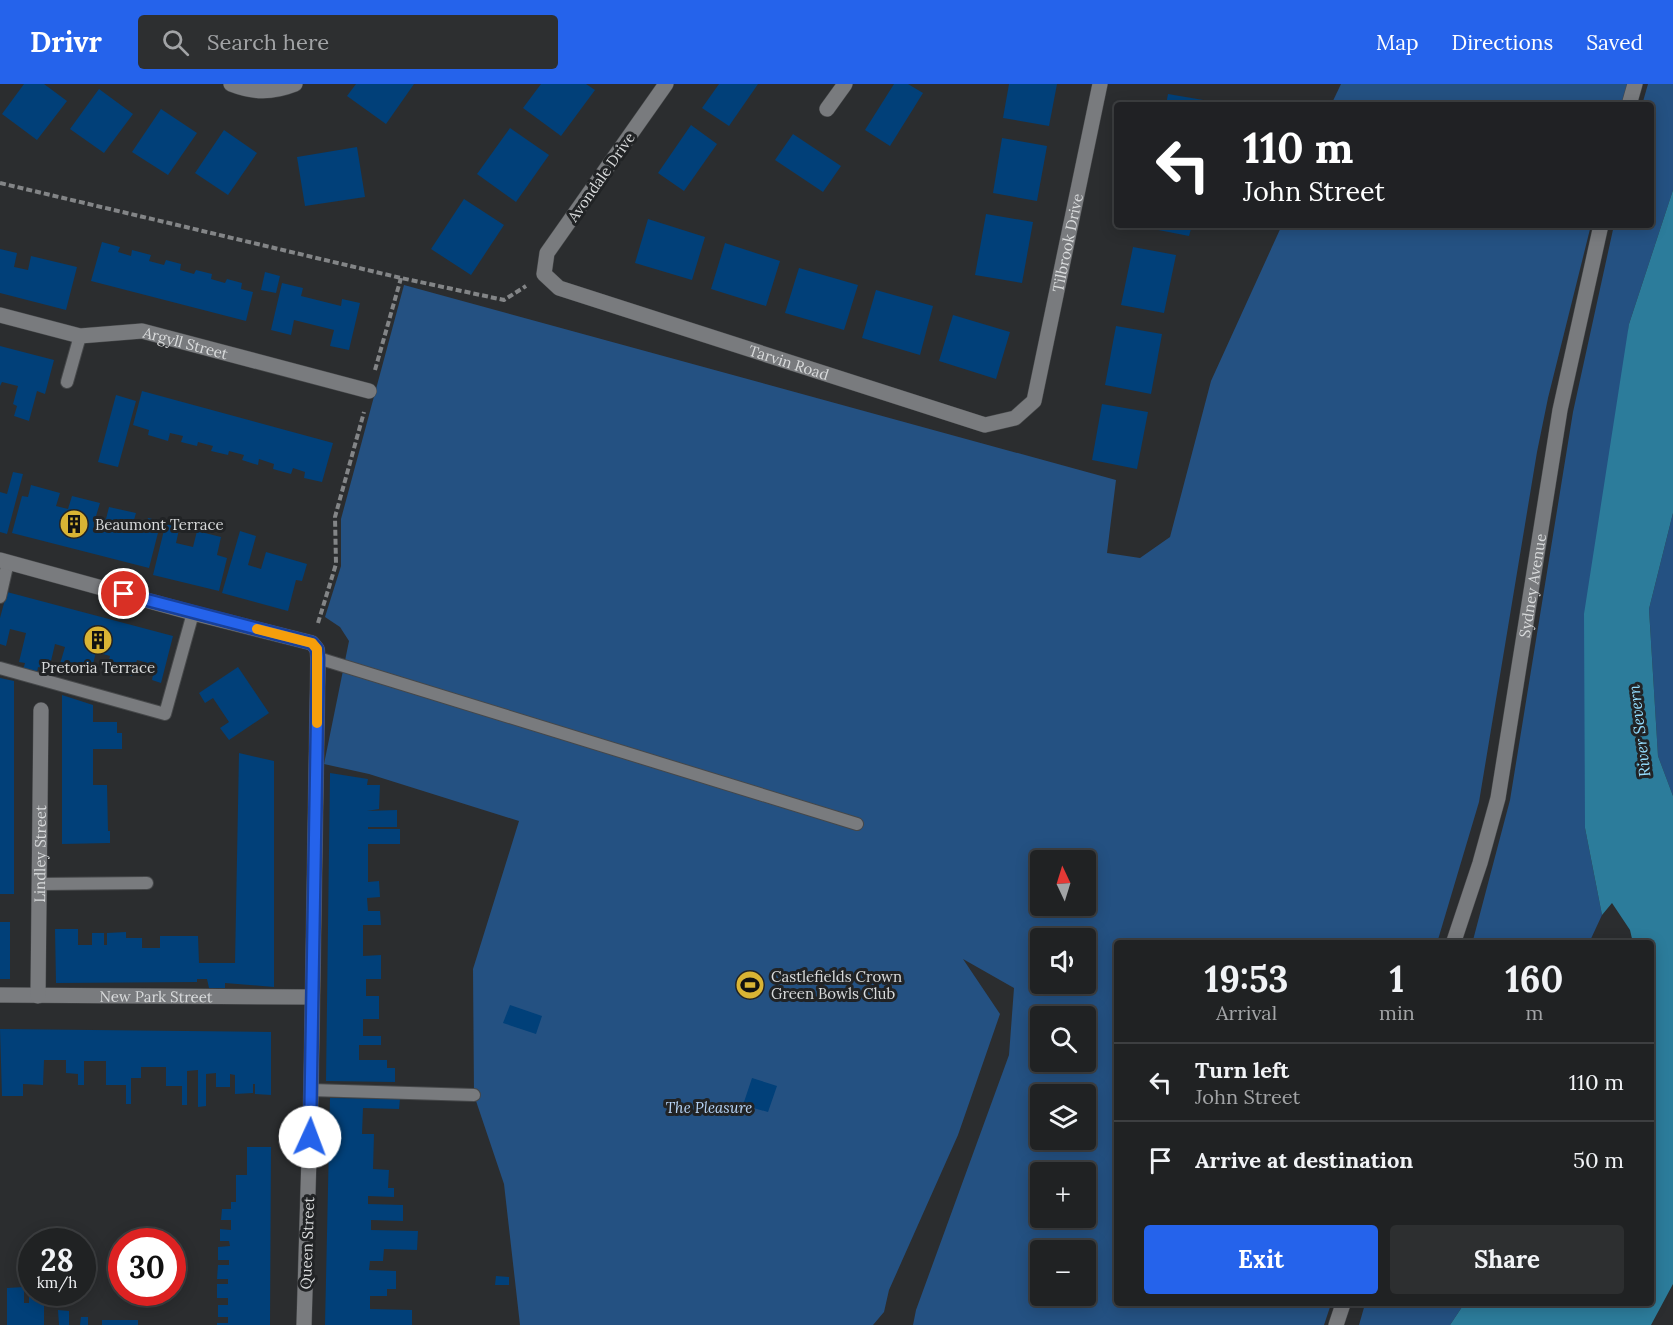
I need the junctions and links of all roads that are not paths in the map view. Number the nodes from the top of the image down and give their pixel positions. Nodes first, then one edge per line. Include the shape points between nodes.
1 (231, 84) edge
2 (295, 84) edge
3 (666, 84) edge
4 (844, 84) edge
5 (1100, 84) edge
6 (1635, 84) edge
7 (1630, 102) edge
8 (827, 109) dead end
9 (1600, 228) edge
10 (544, 274) joint
11 (0, 315) edge
12 (80, 336) junction
13 (67, 382) dead end
14 (369, 391) road end
15 (1034, 401) joint
16 (4, 561) edge
17 (0, 597) edge
18 (193, 613) junction
19 (318, 658) junction
20 (0, 668) edge
21 (41, 710) dead end
22 (856, 824) dead end
23 (147, 883) dead end
24 (40, 884) junction
25 (1454, 940) edge
26 (0, 995) edge
27 (38, 996) junction
28 (312, 997) junction
29 (311, 1090) junction
30 (474, 1095) dead end
31 (1342, 1306) edge
32 (304, 1325) edge
33 (1336, 1325) edge

1 - 2 street via 261,92
3 - 10 street, Avondale Drive via 547,254
4 - 8 street
5 - 15 street, Tilbrook Drive
6 - 7 street
9 - 25 street, Sydney Avenue via 1560,410 1498,798
10 - 15 street, Tarvin Road via 559,288 985,425 1015,418
11 - 12 street, Argyll Street
12 - 13 lane
12 - 14 street, Argyll Street via 142,331
16 - 17 lane
16 - 18 street
18 - 19 street via 312,643
18 - 20 lane via 165,714
19 - 22 lane
19 - 28 street, Queen Street
21 - 24 street, Lindley Street
23 - 24 lane
24 - 27 street, Lindley Street
26 - 27 street, New Park Street
27 - 28 street, New Park Street
28 - 29 street, Queen Street
29 - 30 lane
29 - 32 street, Queen Street
31 - 33 street

